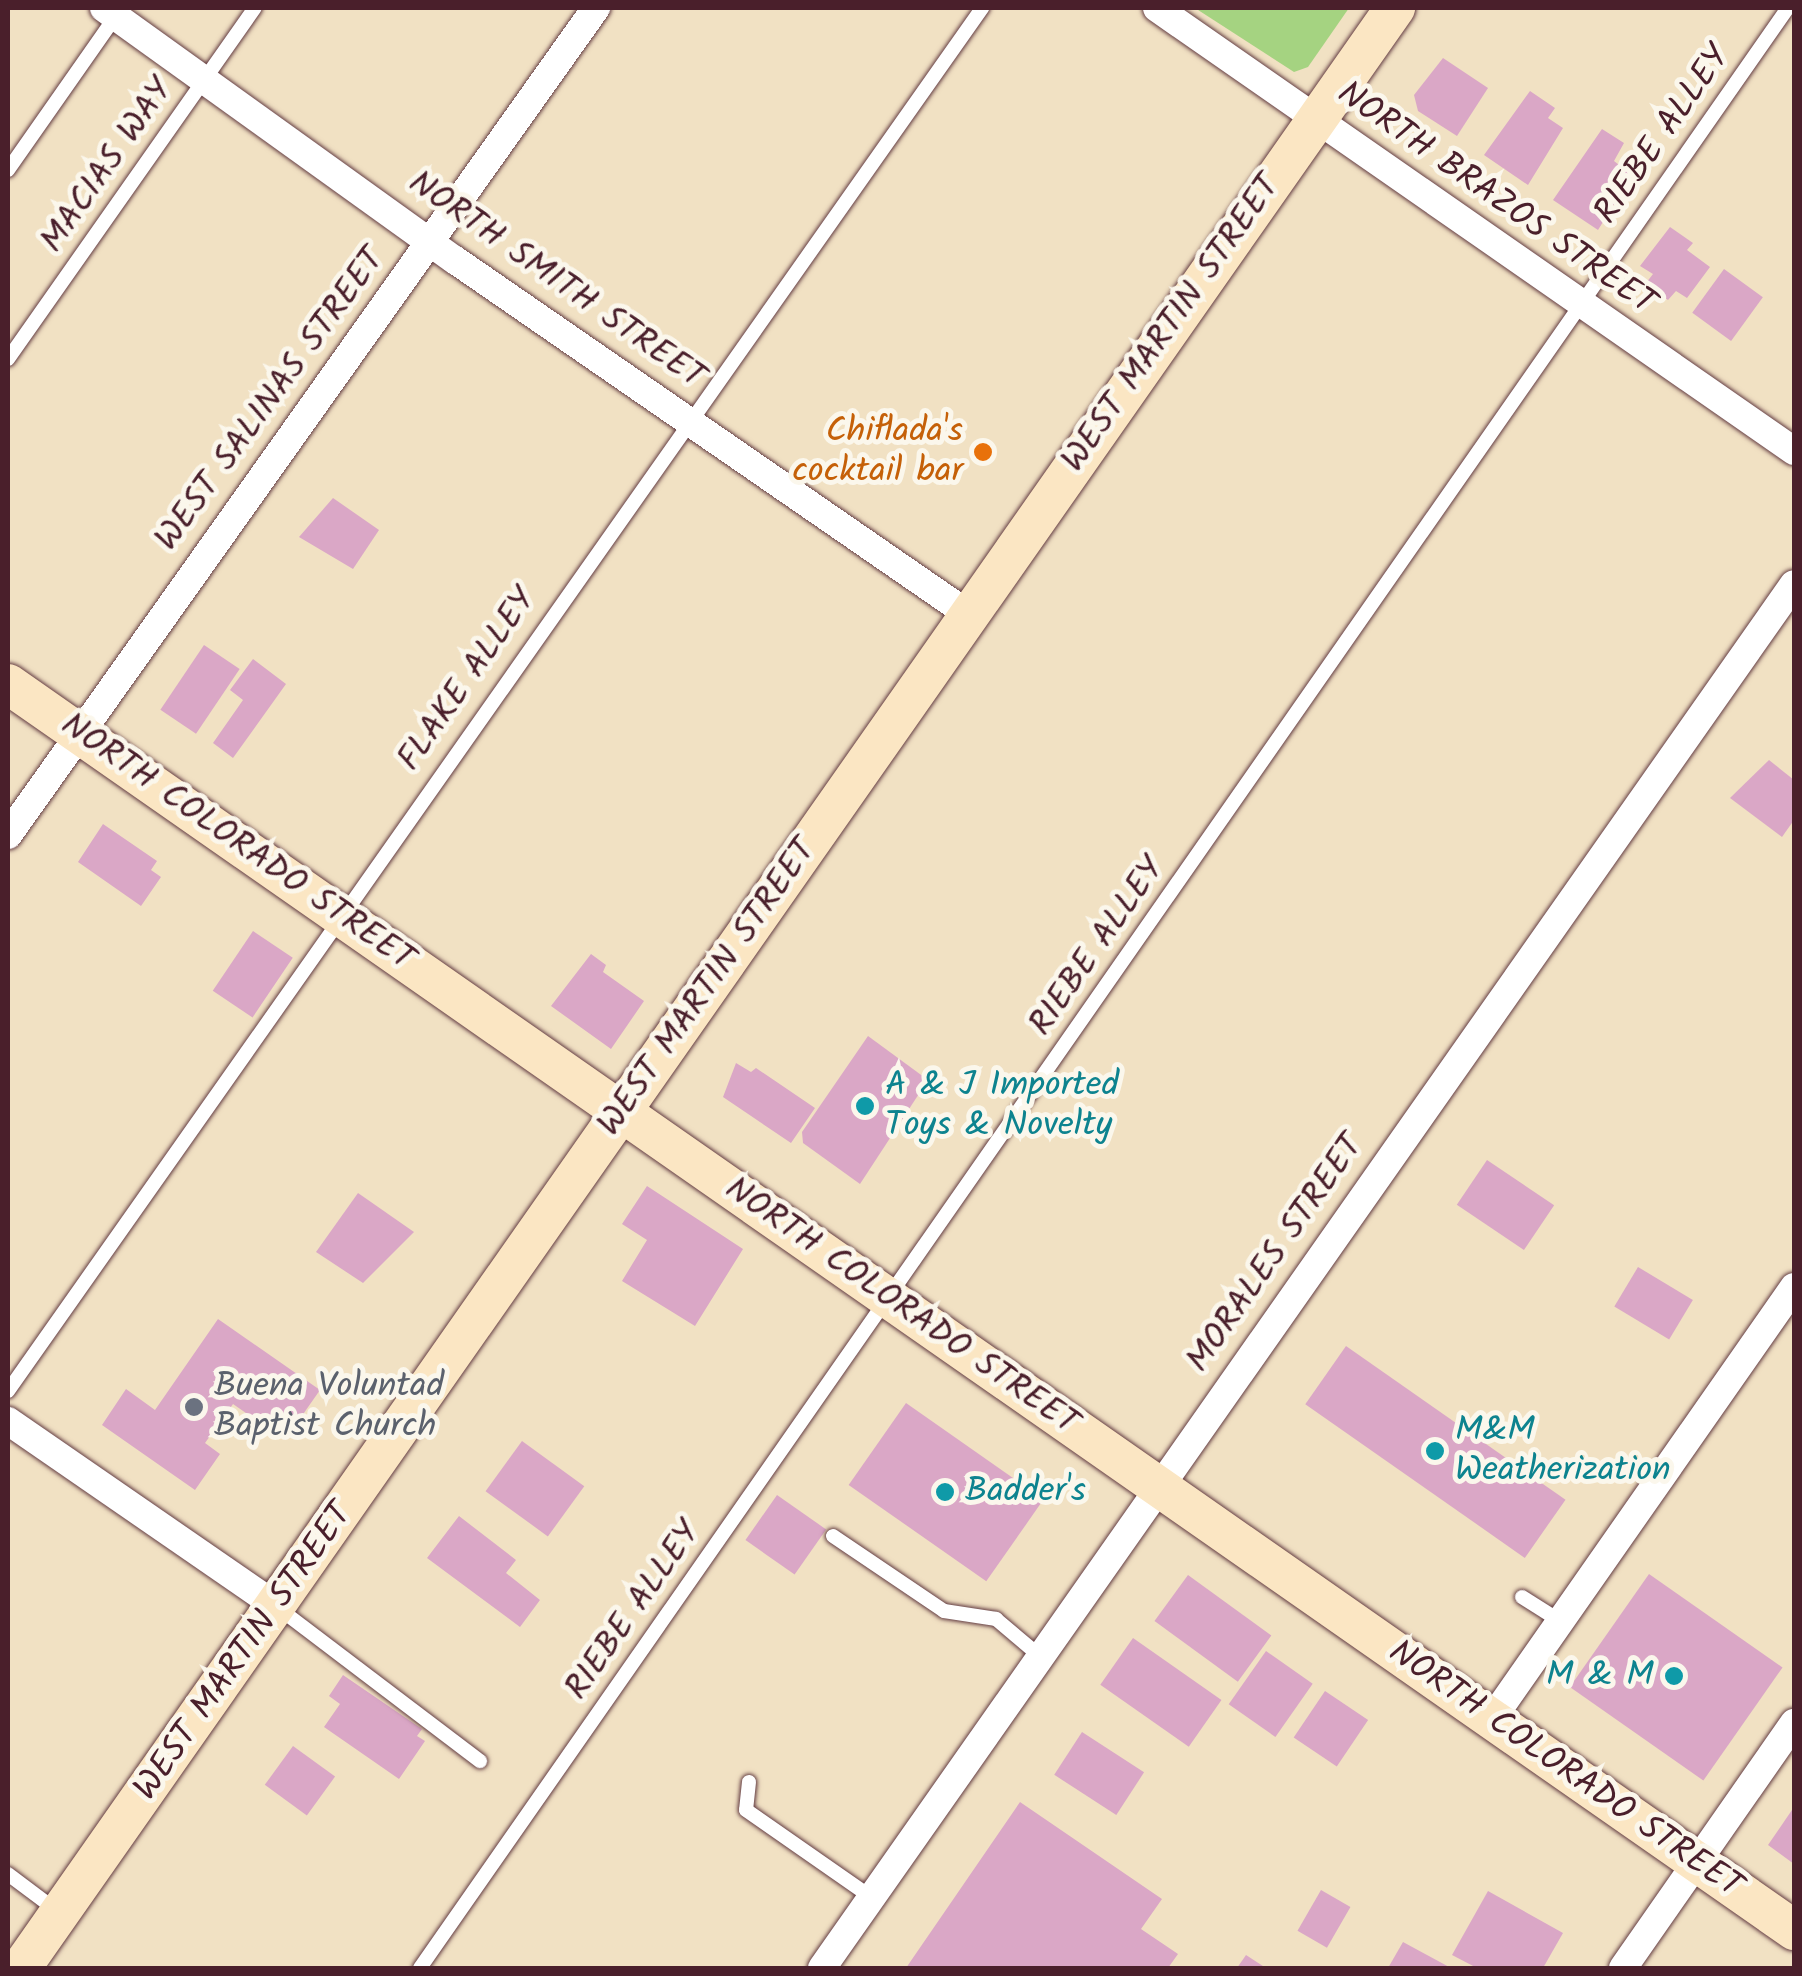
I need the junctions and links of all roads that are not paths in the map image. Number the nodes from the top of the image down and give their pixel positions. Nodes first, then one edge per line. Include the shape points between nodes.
1 (255, 8) edge
2 (596, 8) edge
3 (982, 8) edge
4 (1157, 8) edge
5 (1395, 8) edge
6 (1788, 8) edge
7 (114, 10) edge
8 (206, 80) junction
9 (1316, 120) junction
10 (8, 170) edge
11 (431, 240) junction
12 (1582, 304) junction
13 (8, 359) edge
14 (688, 419) junction
15 (1794, 450) edge
16 (1794, 584) edge
17 (968, 614) junction
18 (8, 684) edge
19 (79, 733) junction
20 (8, 835) edge
21 (340, 915) junction
22 (622, 1112) junction
23 (1794, 1287) edge
24 (890, 1299) junction
25 (8, 1391) edge
26 (8, 1420) edge
27 (1160, 1488) junction
28 (834, 1536) dead end
29 (1522, 1596) dead end
30 (276, 1606) junction
31 (1560, 1620) junction
32 (1041, 1657) junction
33 (1492, 1719) junction
34 (1794, 1723) edge
35 (480, 1761) dead end
36 (748, 1782) dead end
37 (1697, 1862) junction
38 (8, 1874) edge
39 (872, 1898) junction
40 (60, 1913) junction
41 (1794, 1930) edge
42 (22, 1968) edge
43 (420, 1968) edge
44 (822, 1968) edge
45 (1624, 1968) edge

1 - 8 lane, MACIAS WAY
2 - 11 street, WEST SALINAS STREET
3 - 14 lane, FLAKE ALLEY
4 - 9 street, NORTH BRAZOS STREET
5 - 9 main road, WEST MARTIN STREET
6 - 12 lane, RIEBE ALLEY
7 - 8 street, NORTH SMITH STREET
7 - 10 lane
8 - 11 street, NORTH SMITH STREET
8 - 13 lane, MACIAS WAY
9 - 12 street, NORTH BRAZOS STREET
9 - 17 main road, WEST MARTIN STREET
11 - 14 street, NORTH SMITH STREET
11 - 19 street, WEST SALINAS STREET
12 - 15 street, NORTH BRAZOS STREET
12 - 24 lane, RIEBE ALLEY
14 - 17 street, NORTH SMITH STREET
14 - 21 lane, FLAKE ALLEY
16 - 27 street, MORALES STREET
17 - 22 main road, WEST MARTIN STREET
18 - 19 main road, NORTH COLORADO STREET
19 - 20 street, WEST SALINAS STREET
19 - 21 main road, NORTH COLORADO STREET
21 - 22 main road, NORTH COLORADO STREET
21 - 25 lane, FLAKE ALLEY
22 - 24 main road, NORTH COLORADO STREET
22 - 30 main road, WEST MARTIN STREET
23 - 31 street
24 - 27 main road, NORTH COLORADO STREET
24 - 43 lane, RIEBE ALLEY
26 - 30 street
27 - 32 street, MORALES STREET
27 - 33 main road, NORTH COLORADO STREET
28 - 32 lane via 944,1611 996,1619
29 - 31 lane
30 - 35 lane
30 - 40 main road, WEST MARTIN STREET
31 - 33 street
32 - 39 street, MORALES STREET
33 - 37 main road, NORTH COLORADO STREET
34 - 37 street
36 - 39 lane via 746,1810
37 - 41 main road, NORTH COLORADO STREET
37 - 45 street
38 - 40 lane
39 - 44 street, MORALES STREET
40 - 42 main road, WEST MARTIN STREET

